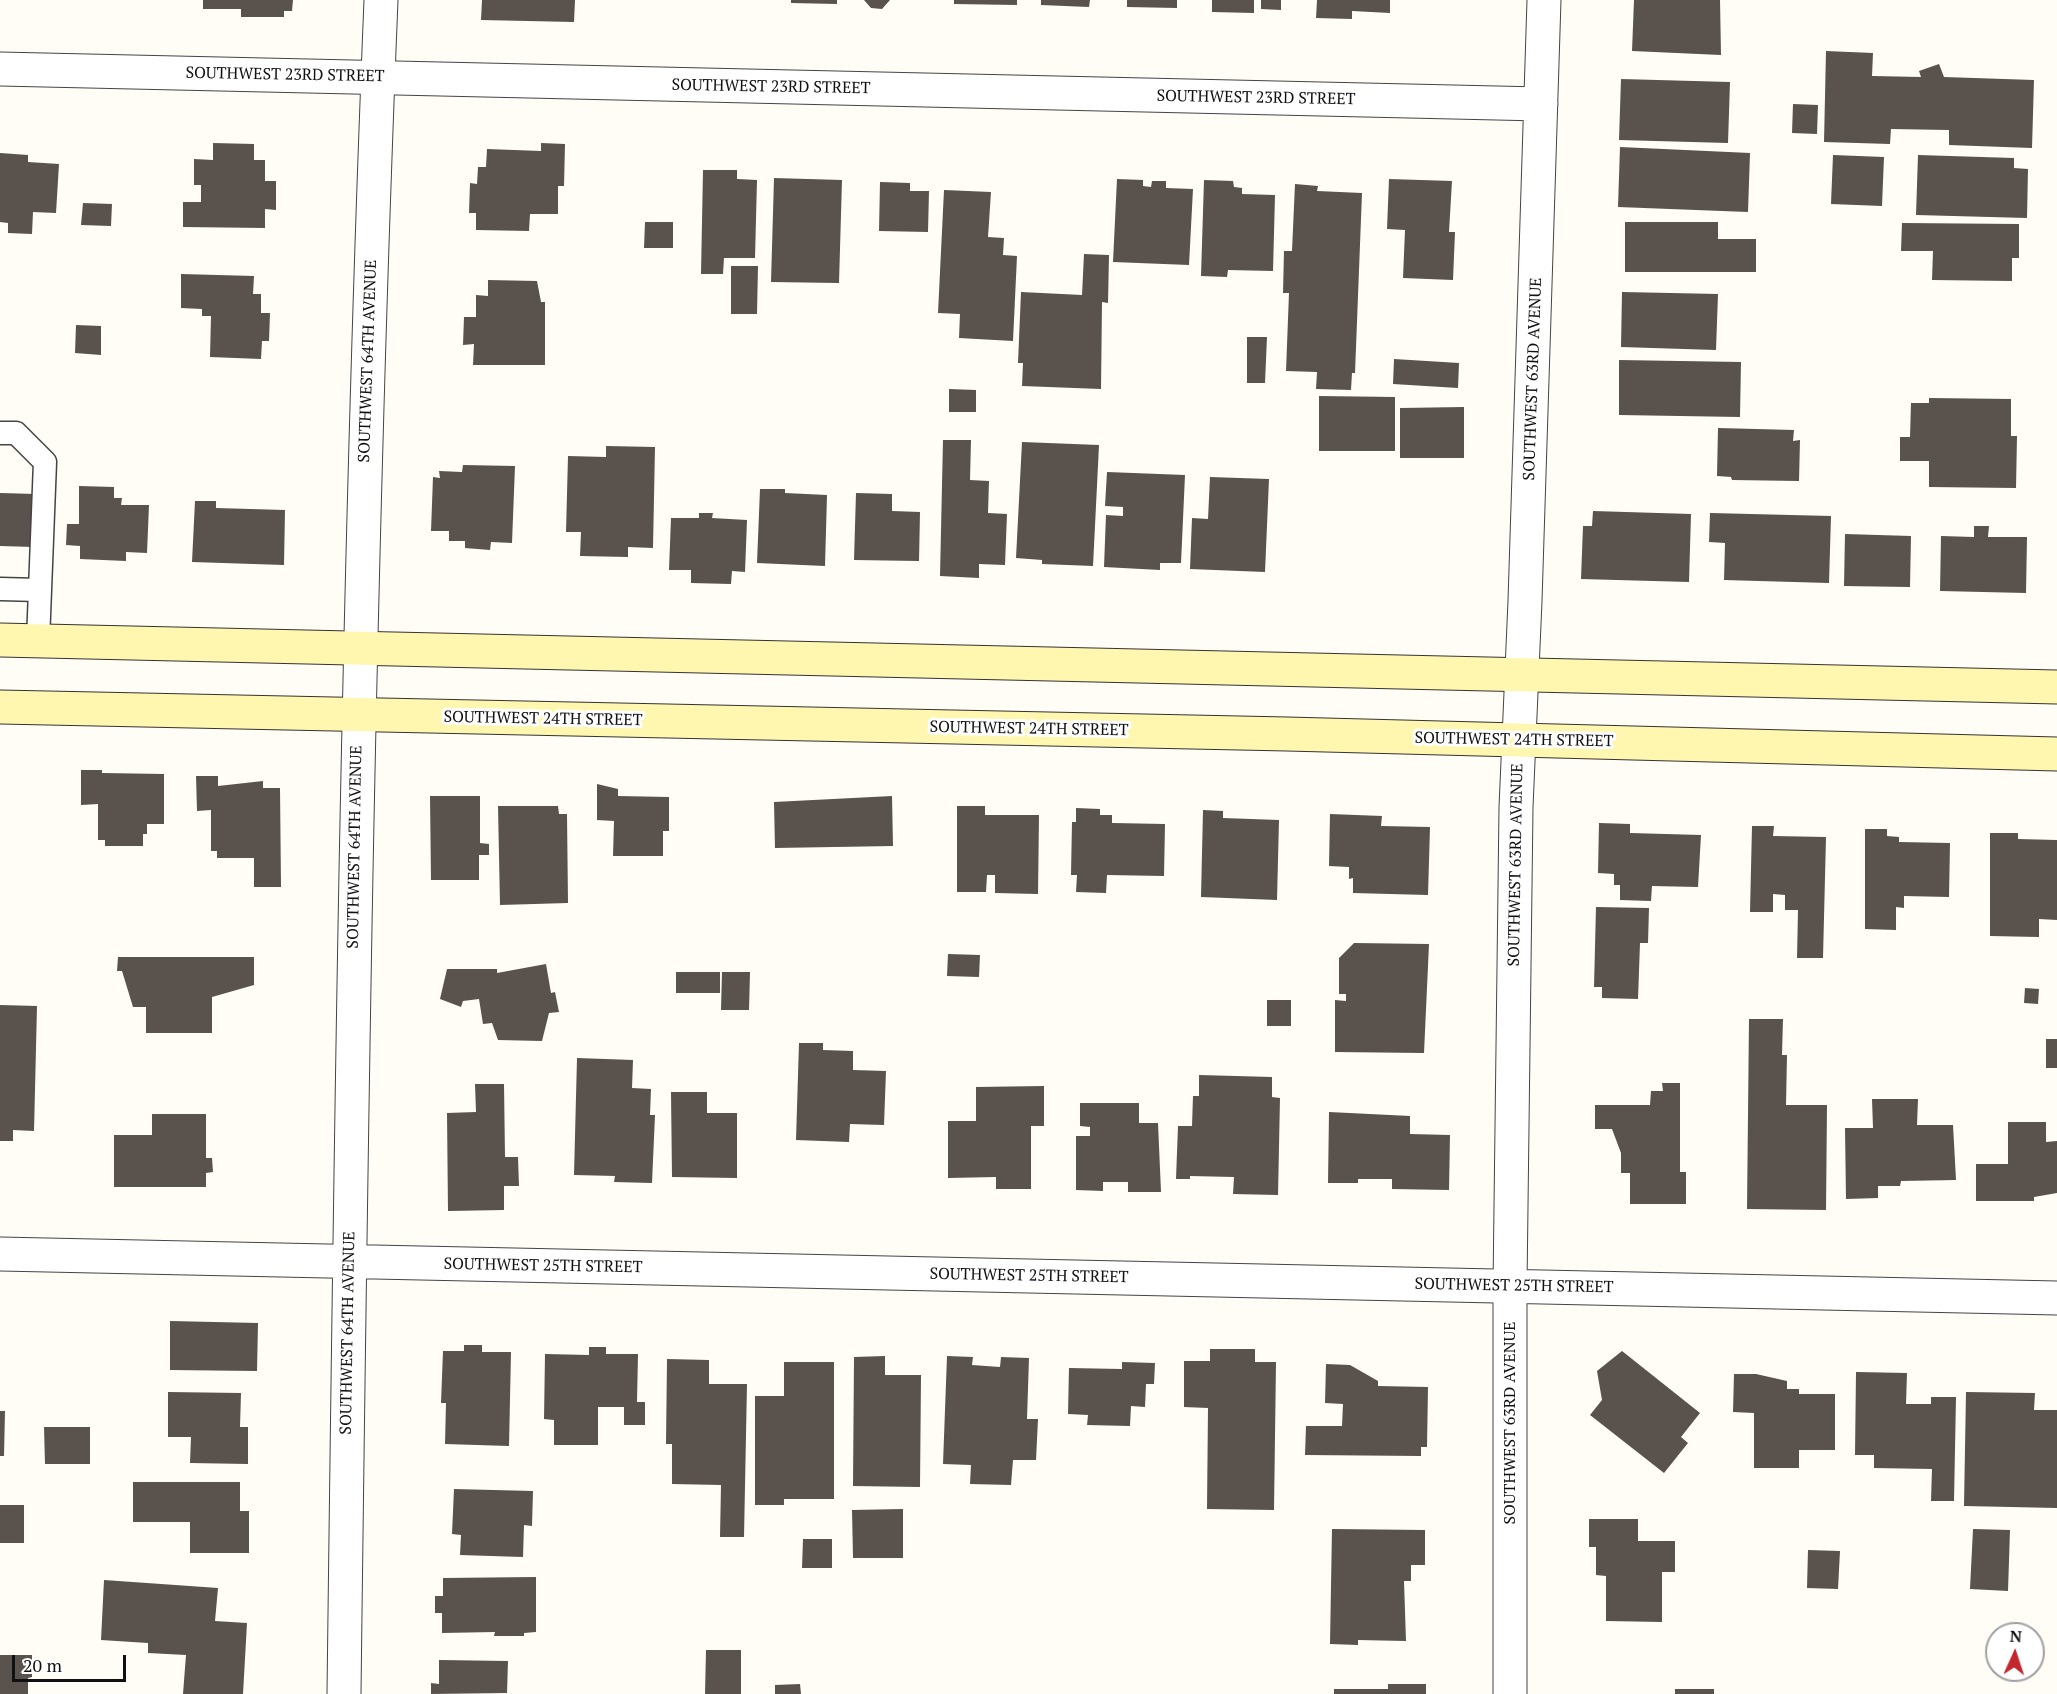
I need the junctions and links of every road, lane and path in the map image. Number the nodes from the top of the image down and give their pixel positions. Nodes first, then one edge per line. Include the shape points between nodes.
1 (381, 0) edge
2 (1544, 0) edge
3 (0, 69) edge
4 (377, 77) junction
5 (1541, 104) junction
6 (0, 433) edge
7 (0, 590) edge
8 (40, 590) junction
9 (0, 640) edge
10 (38, 641) junction
11 (359, 647) junction
12 (1522, 675) junction
13 (2057, 687) edge
14 (0, 707) edge
15 (357, 715) junction
16 (1519, 741) junction
17 (2057, 754) edge
18 (0, 1254) edge
19 (349, 1261) junction
20 (1510, 1286) junction
21 (2057, 1298) edge
22 (344, 1694) edge
23 (1510, 1694) edge

1 - 4 street, SOUTHWEST 64TH AVENUE
2 - 5 street, SOUTHWEST 63RD AVENUE
3 - 4 street, SOUTHWEST 23RD STREET
4 - 5 street, SOUTHWEST 23RD STREET
4 - 11 street, SOUTHWEST 64TH AVENUE
5 - 12 street, SOUTHWEST 63RD AVENUE
6 - 8 lane via 16,433 45,462
7 - 8 lane
8 - 10 lane
9 - 10 main road
10 - 11 main road
11 - 12 main road
11 - 15 street, SOUTHWEST 64TH AVENUE
12 - 13 main road
12 - 16 street, SOUTHWEST 63RD AVENUE
14 - 15 main road, SOUTHWEST 24TH STREET
15 - 16 main road, SOUTHWEST 24TH STREET
15 - 19 street, SOUTHWEST 64TH AVENUE
16 - 17 main road, SOUTHWEST 24TH STREET
16 - 20 street, SOUTHWEST 63RD AVENUE
18 - 19 street, SOUTHWEST 25TH STREET
19 - 20 street, SOUTHWEST 25TH STREET
19 - 22 street, SOUTHWEST 64TH AVENUE
20 - 21 street, SOUTHWEST 25TH STREET
20 - 23 street, SOUTHWEST 63RD AVENUE

